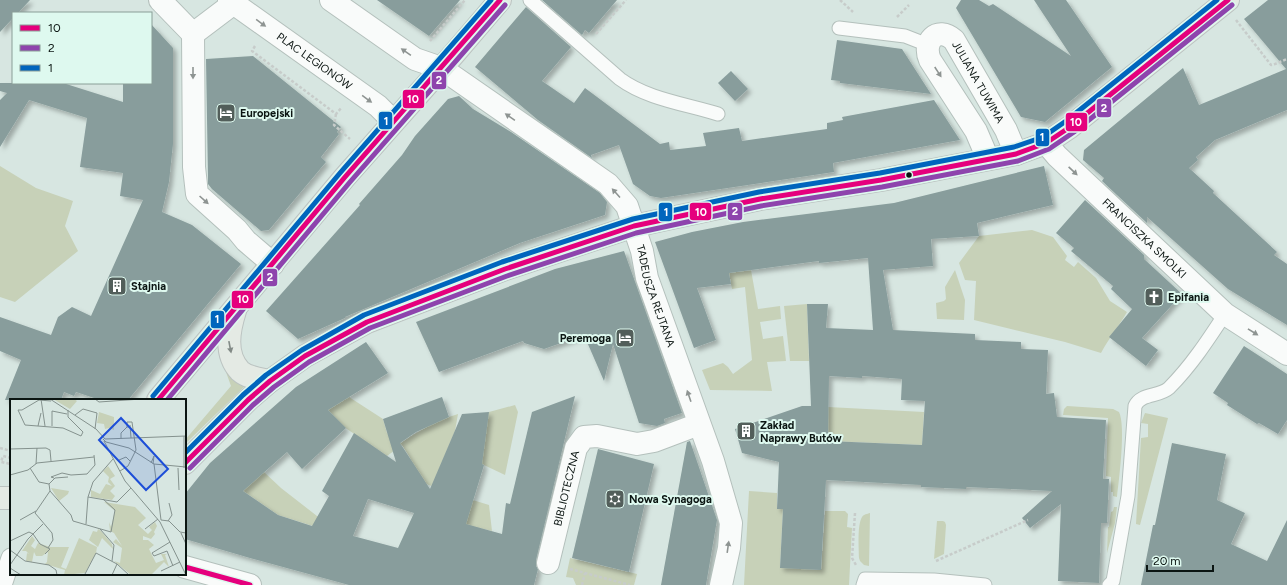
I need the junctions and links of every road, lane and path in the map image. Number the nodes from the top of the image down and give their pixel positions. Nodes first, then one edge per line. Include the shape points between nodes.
1 (160, 0) edge
2 (331, 0) edge
3 (464, 0) edge
4 (500, 0) edge
5 (530, 0) edge
6 (626, 0) edge
7 (840, 0) edge
8 (232, 2) edge
9 (909, 5) dead end
10 (1230, 7) edge
11 (860, 12) dead end
12 (890, 16) dead end
13 (839, 28) dead end
14 (192, 34) junction
15 (592, 39) dead end
16 (425, 44) dead end
17 (928, 45) junction
18 (252, 49) dead end
19 (1287, 59) edge
20 (441, 68) junction
21 (346, 102) dead end
22 (336, 114) junction
23 (718, 114) dead end
24 (393, 121) junction
25 (352, 140) dead end
26 (1046, 143) junction
27 (1016, 154) junction
28 (988, 159) junction
29 (634, 226) junction
30 (272, 264) junction
31 (235, 310) junction
32 (1225, 314) junction
33 (1287, 354) edge
34 (270, 381) junction
35 (159, 399) edge
36 (699, 424) junction
37 (0, 448) edge
38 (10, 451) edge
39 (1, 456) edge
40 (186, 462) edge
41 (10, 464) edge
42 (855, 513) dead end
43 (1028, 520) dead end
44 (10, 561) edge
45 (548, 563) dead end
46 (186, 567) edge
47 (912, 580) junction
48 (864, 582) edge
49 (2, 585) edge
50 (250, 585) edge
51 (582, 585) edge
52 (630, 585) edge
53 (721, 585) edge
54 (985, 585) edge
55 (1109, 585) edge

1 - 14 street
20 -> 2 street via 415,59
3 - 16 path
4 - 20 main road
5 - 23 lane via 632,88
6 - 15 path
7 - 11 path via 852,12
8 - 14 street, PLAC LEGIONÓW
8 -> 24 street, PLAC LEGIONÓW via 378,106
9 - 12 path via 898,18
10 - 19 path via 1271,64
10 - 26 main road
13 - 17 lane via 905,36
14 -> 30 street via 194,167 197,194
17 - 27 street, JULIANA TUWIMA via 938,34 948,35 954,40 1006,130
17 -> 28 street via 927,53 930,60 976,131
18 - 22 path
20 - 24 main road
29 -> 20 street, TADEUSZA REJTANA via 627,206 608,184
21 - 22 path
22 - 25 path via 334,125
24 - 30 main road
26 - 27 main road
26 -> 32 street, FRANCISZKA SMOLKI
27 - 28 main road
28 - 29 main road via 881,180 760,199
29 - 34 main road via 505,269 367,322 305,356
36 -> 29 street, TADEUSZA REJTANA via 647,278
30 - 31 main road
31 -> 34 main road via 229,337 233,360 241,371 253,378
31 - 35 main road
32 -> 33 street, FRANCISZKA SMOLKI
32 - 55 lane via 1192,362 1167,389 1137,401 1128,496 1113,581
34 - 40 main road
36 - 45 street, BIBLIOTECZNA via 654,441 637,444 597,436 584,438 576,448
53 -> 36 street, TADEUSZA REJTANA via 729,548 731,523
37 - 38 path
39 - 41 path via 1,462
42 - 48 path via 852,558
43 - 47 path via 934,562
44 - 49 street
46 - 50 street
47 - 48 lane
47 - 54 lane
51 - 52 path via 585,573

